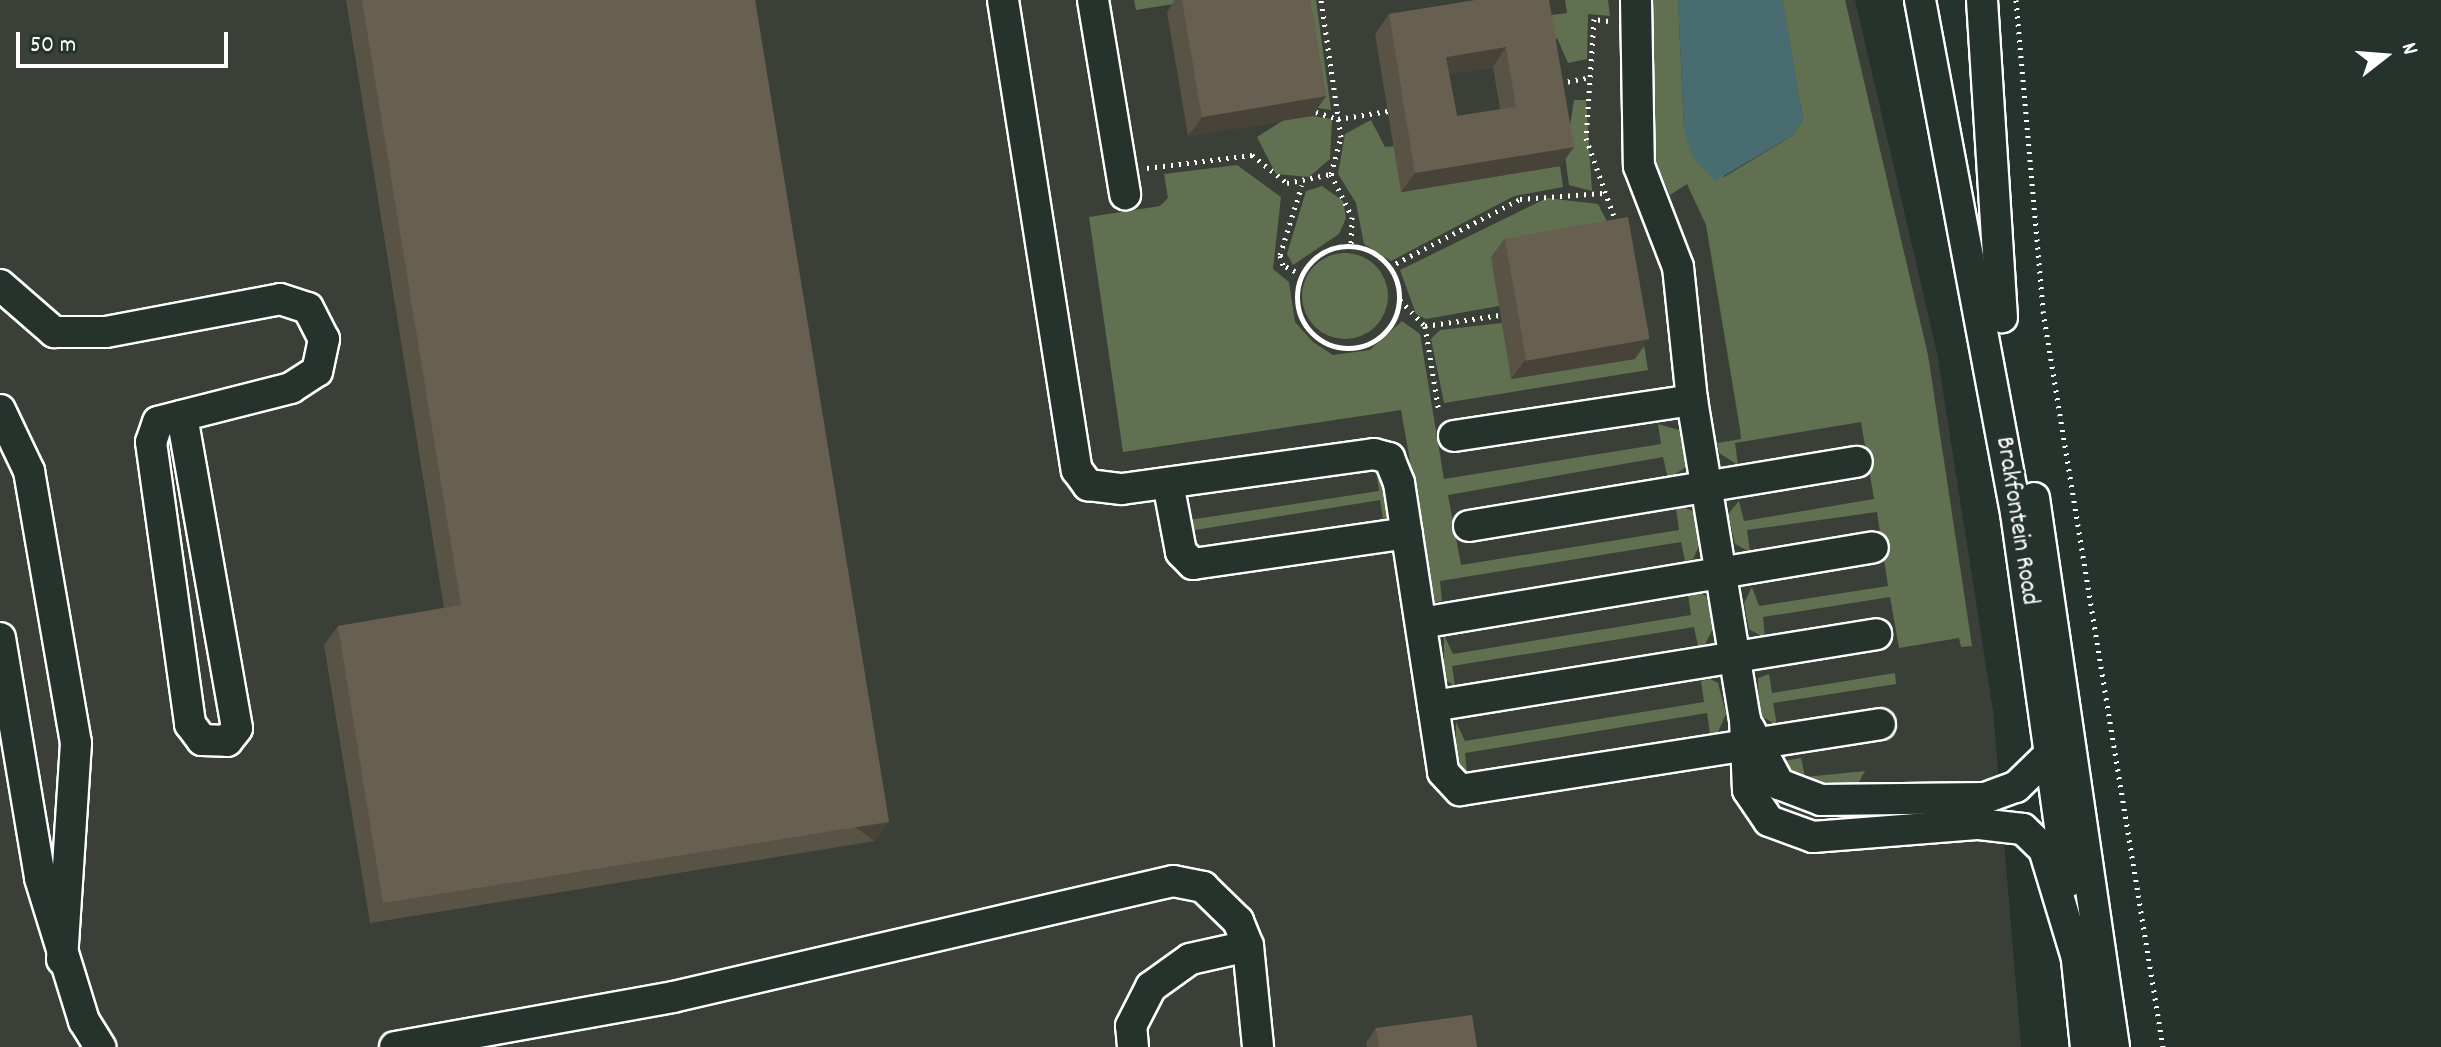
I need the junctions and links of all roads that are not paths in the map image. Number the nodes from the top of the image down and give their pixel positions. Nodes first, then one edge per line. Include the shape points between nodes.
1 (1003, 0) edge
2 (1093, 0) edge
3 (1920, 0) edge
4 (1982, 0) edge
5 (1625, 6) edge
6 (1123, 183) road end
7 (0, 285) edge
8 (1692, 400) junction
9 (0, 410) edge
10 (182, 416) junction
11 (1454, 436) road end
12 (1857, 462) dead end
13 (1168, 483) junction
14 (1706, 485) junction
15 (1469, 526) dead end
16 (1407, 533) junction
17 (1873, 547) dead end
18 (1721, 572) junction
19 (1421, 623) junction
20 (1876, 634) dead end
21 (0, 638) edge
22 (1737, 659) junction
23 (1433, 706) junction
24 (1880, 724) dead end
25 (1748, 738) junction
26 (2051, 753) junction
27 (1248, 946) junction
28 (2077, 958) junction
29 (62, 960) junction
30 (100, 1047) edge
31 (395, 1047) edge
32 (1133, 1047) edge
33 (1258, 1047) edge
34 (2086, 1047) edge
35 (2114, 1047) edge

1 - 13 street via 1077,470 1096,488
2 - 6 street
3 - 26 street, Brakfontein Road via 1964,207
4 - 35 street, Brakfontein Road via 2000,306 2076,749
5 - 8 street via 1639,166 1678,267
7 - 10 street via 54,332 106,332 280,299 308,308 324,339 317,371 291,388
8 - 11 street
8 - 14 street
9 - 29 street via 29,471 76,743
10 - 10 street via 158,422 151,442 188,708 202,740 227,741 237,728
12 - 14 street
13 - 16 street via 1381,455 1397,471
13 - 16 street via 1181,552 1193,564
14 - 15 street
14 - 18 street
16 - 19 street
17 - 18 street
18 - 19 street
18 - 22 street
19 - 23 street
20 - 22 street
21 - 29 street via 26,812
22 - 23 street
22 - 25 street
23 - 25 street via 1443,772 1460,790
24 - 25 street
25 - 26 street via 1779,784 1821,800 1985,798 2016,787
25 - 28 street via 1759,810 1795,834 1979,824 2023,829 2044,849
26 - 28 street, Brakfontein Road
27 - 31 street via 1231,911 1203,887 1138,884 673,997
27 - 32 street via 1190,959 1151,987 1131,1026
27 - 33 street
28 - 34 street, Brakfontein Road
29 - 30 street

